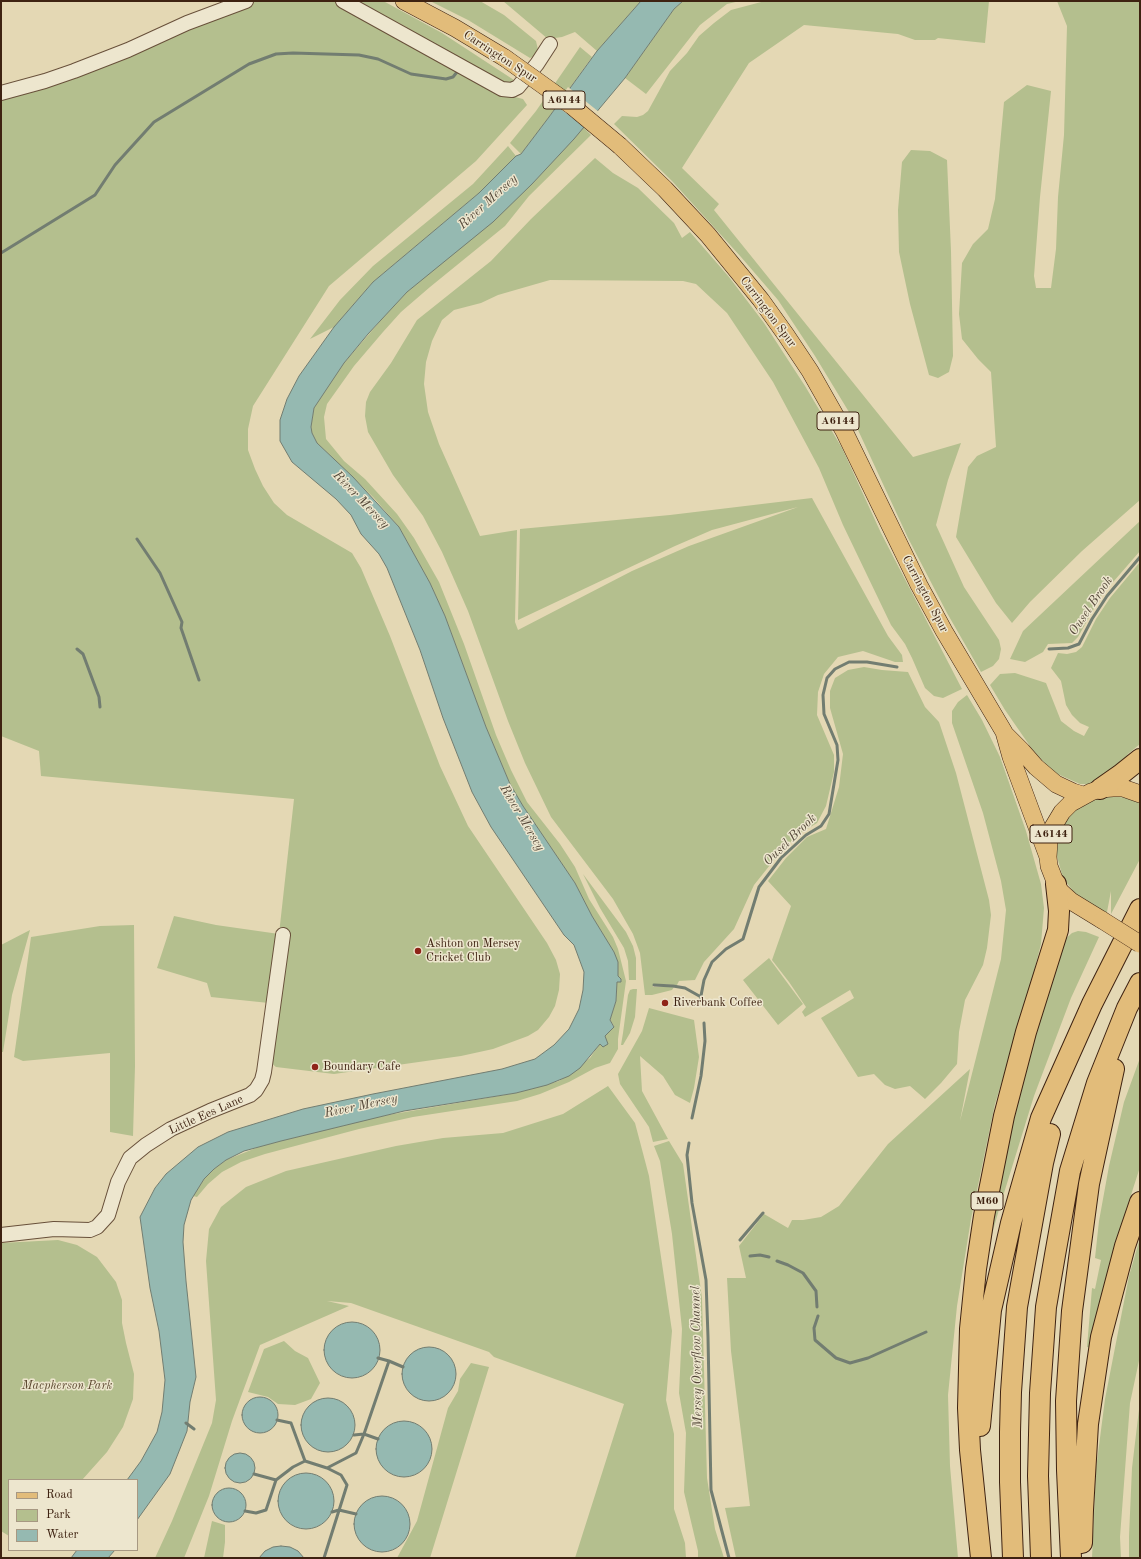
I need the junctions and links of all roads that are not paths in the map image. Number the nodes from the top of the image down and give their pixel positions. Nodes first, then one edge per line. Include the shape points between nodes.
1 (246, 1) edge
2 (343, 1) edge
3 (404, 1) edge
4 (550, 44) dead end
5 (1, 92) edge
6 (1004, 732) junction
7 (1140, 759) edge
8 (1091, 792) junction
9 (1140, 794) edge
10 (1048, 857) junction
11 (1056, 884) junction
12 (1140, 909) edge
13 (283, 935) dead end
14 (1140, 944) edge
15 (1140, 983) edge
16 (1092, 1004) junction
17 (1127, 1008) junction
18 (1140, 1202) edge
19 (1, 1235) edge
20 (977, 1526) junction
21 (981, 1558) edge
22 (1013, 1558) edge
23 (1040, 1558) edge
24 (1071, 1558) edge
25 (1082, 1558) edge

1 - 5 street via 186,23 74,71
2 - 4 street via 502,89 512,90 518,87
3 - 6 main road, Carrington Spur / A6144, bridge via 505,58 572,106 620,146 708,235 761,300 810,371 844,431 931,609
6 - 8 main road, Carrington Spur / A6144 via 1036,767 1056,784 1073,792
6 - 10 main road, Carrington Spur / A6144
7 - 8 highway via 1120,775
8 - 9 main road, A6144 via 1123,788
8 - 10 main road, A6144 via 1071,803 1062,812 1053,827
10 - 11 main road, A6144
11 - 14 main road, A6144, bridge via 1071,901
11 - 20 highway, M60 via 1058,930 1007,1102 976,1269 970,1329 968,1408
12 - 16 highway, M60
13 - 19 street, Little Ees Lane via 264,1072 256,1090 250,1095 171,1129 130,1158 118,1182 108,1215 97,1227 90,1230 54,1229
15 - 17 highway
16 - 20 highway, M60 via 1041,1118 1011,1223 991,1310 981,1410
16 - 22 highway, M60 via 1066,1076 1042,1163 1017,1307 1010,1432
17 - 23 highway via 1097,1084 1070,1171 1046,1307 1038,1476
17 - 24 highway via 1089,1184 1072,1311 1066,1401
18 - 25 highway via 1125,1246 1101,1337 1088,1424
20 - 21 highway, M60

